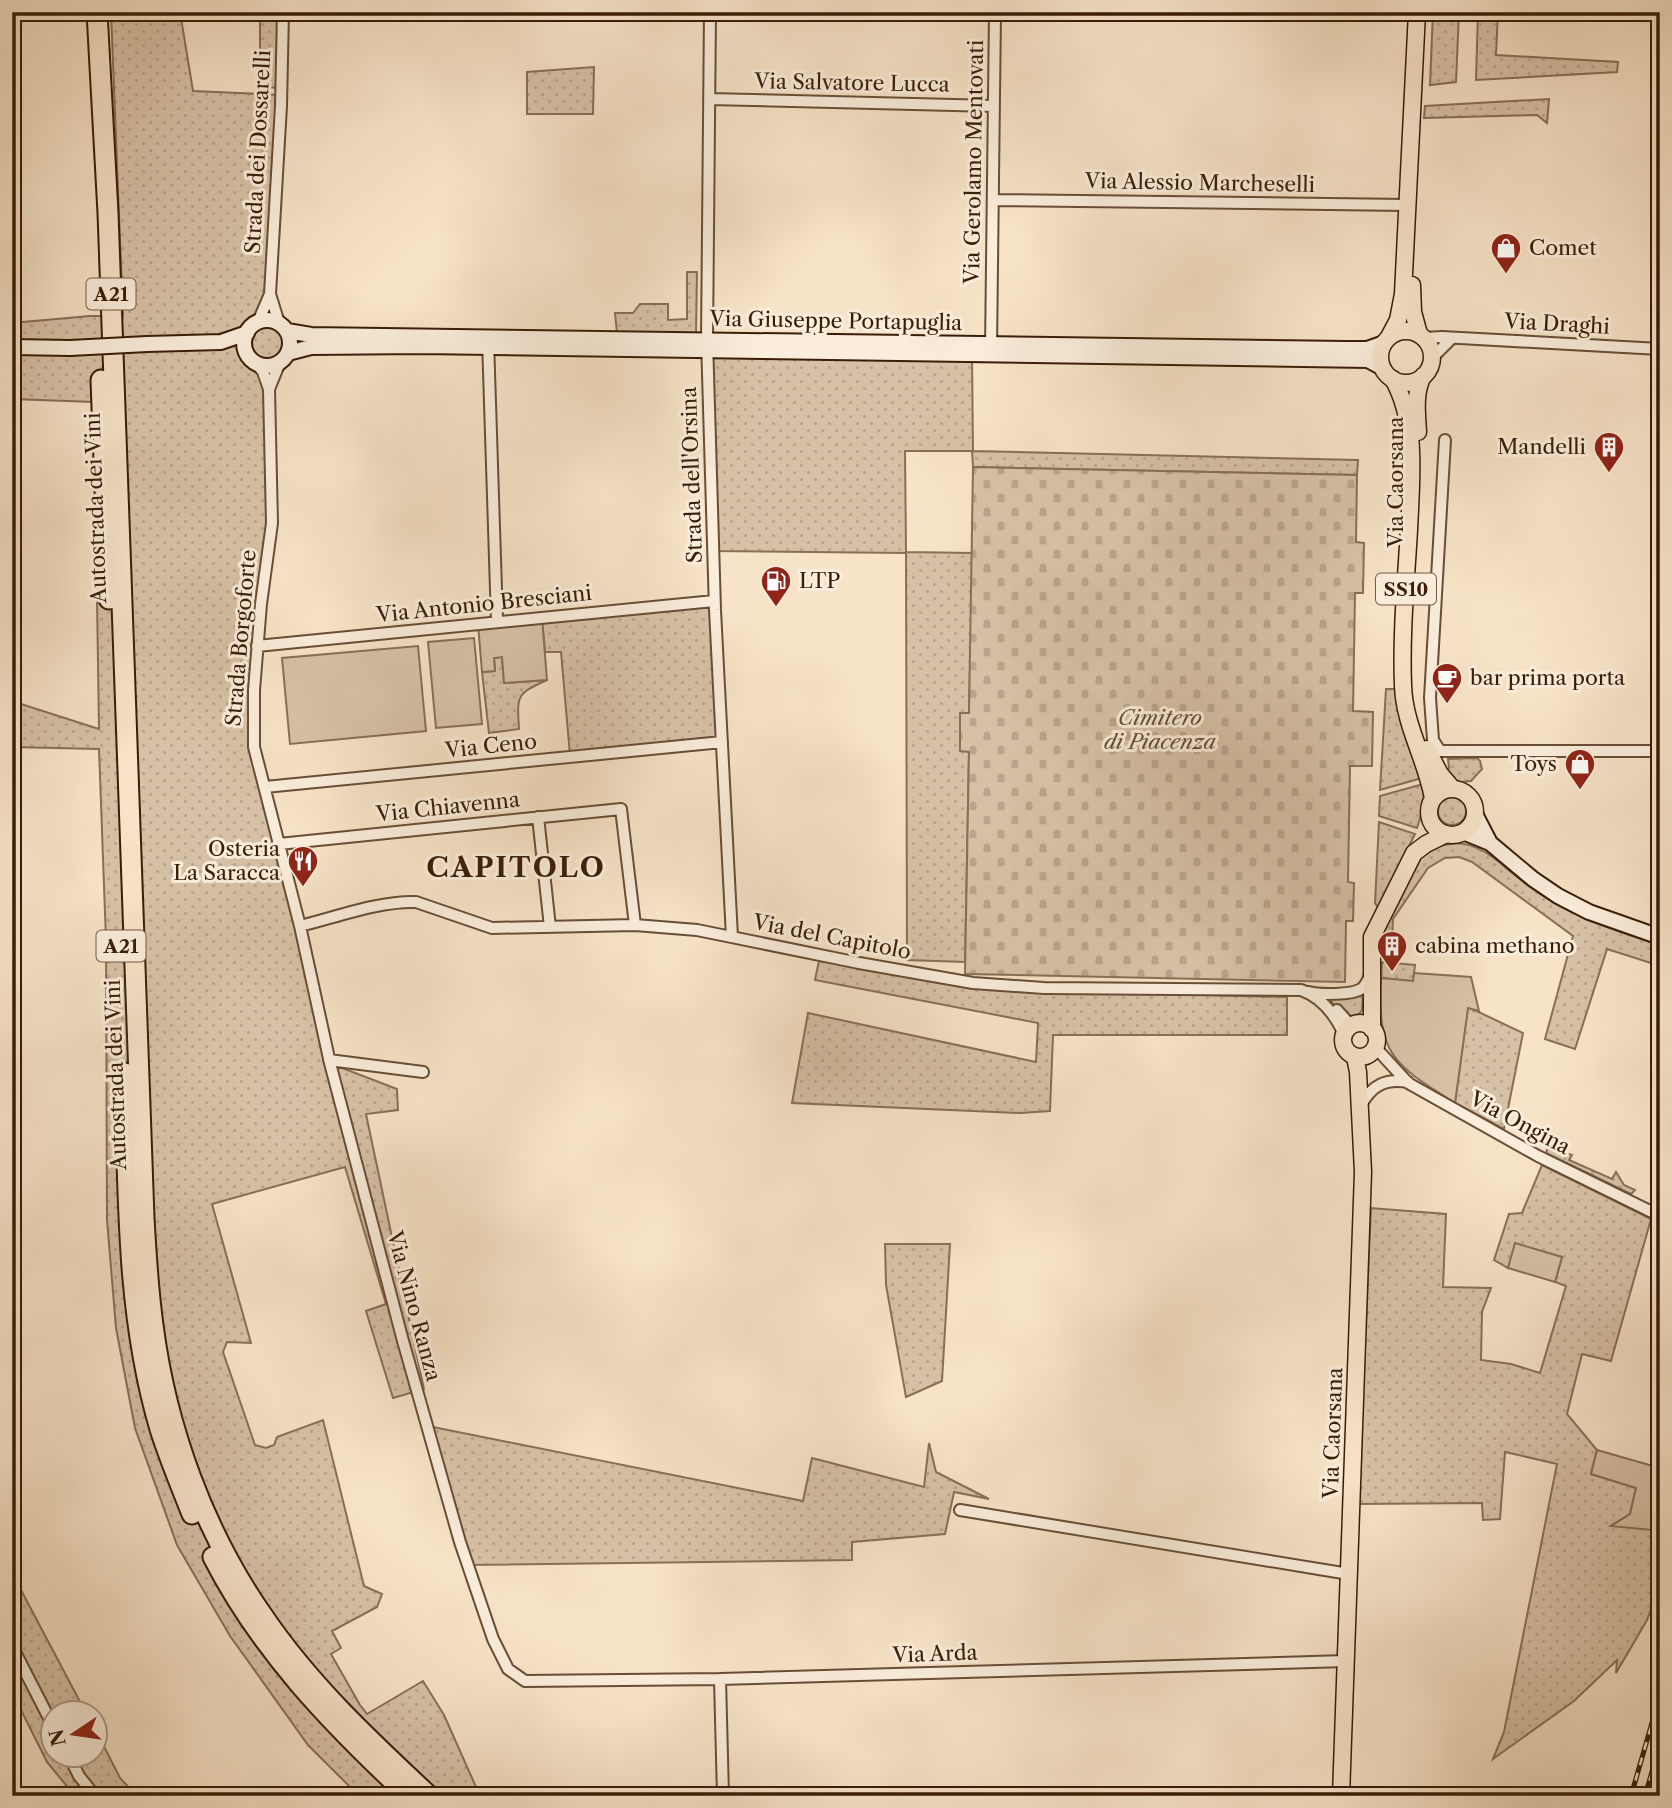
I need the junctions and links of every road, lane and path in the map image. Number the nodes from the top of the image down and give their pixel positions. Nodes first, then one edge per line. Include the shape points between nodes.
1 (84, 12) edge
2 (97, 12) edge
3 (106, 12) edge
4 (283, 12) edge
5 (710, 12) edge
6 (995, 12) edge
7 (1417, 12) edge
8 (1426, 12) edge
9 (709, 99) junction
10 (103, 102) junction
11 (994, 106) junction
12 (993, 200) junction
13 (1407, 205) junction
14 (270, 294) junction
15 (258, 322) junction
16 (283, 327) junction
17 (247, 333) junction
18 (1422, 336) junction
19 (1451, 338) junction
20 (1387, 340) junction
21 (221, 342) junction
22 (488, 343) junction
23 (707, 345) junction
24 (12, 347) edge
25 (991, 349) junction
26 (1660, 349) edge
27 (251, 357) junction
28 (284, 358) junction
29 (1432, 358) junction
30 (1388, 373) junction
31 (1423, 376) junction
32 (270, 389) junction
33 (1445, 440) dead end
34 (714, 601) junction
35 (497, 621) junction
36 (257, 646) junction
37 (722, 742) junction
38 (1660, 751) edge
39 (265, 787) junction
40 (1452, 788) junction
41 (1430, 803) junction
42 (1475, 814) junction
43 (538, 817) junction
44 (1463, 832) junction
45 (1446, 834) junction
46 (1490, 843) junction
47 (279, 844) junction
48 (1414, 853) junction
49 (635, 925) junction
50 (300, 926) junction
51 (550, 927) junction
52 (732, 937) junction
53 (1660, 937) edge
54 (1371, 980) junction
55 (1312, 994) junction
56 (1364, 1026) junction
57 (1344, 1034) junction
58 (1373, 1050) junction
59 (329, 1060) junction
60 (1356, 1065) junction
61 (423, 1072) dead end
62 (1408, 1083) junction
63 (1360, 1107) junction
64 (1660, 1216) edge
65 (960, 1510) dead end
66 (1349, 1574) junction
67 (12, 1646) edge
68 (1346, 1661) junction
69 (720, 1679) junction
70 (525, 1681) joint
71 (40, 1700) edge
72 (76, 1770) edge
73 (95, 1796) edge
74 (409, 1796) edge
75 (429, 1796) edge
76 (723, 1796) edge
77 (1341, 1796) edge

1 - 74 highway, Autostrada dei Vini / A21 via 98,289 129,1219 139,1329 160,1427 177,1477 225,1581 251,1624 316,1706
2 - 10 highway, Autostrada dei Vini / A21
3 - 10 highway
4 - 14 street, Strada dei Dossarelli
5 - 9 street, Strada dell'Orsina
6 - 11 street, Via Gerolamo Mentovati
7 - 13 main road, SS10
8 - 18 main road via 1411,301
9 - 11 street, Via Salvatore Lucca
9 - 23 street, Strada dell'Orsina
10 - 75 highway, Autostrada dei Vini / A21 via 144,1218 161,1373 173,1423 208,1517 262,1616 327,1696
11 - 12 street, Via Gerolamo Mentovati
12 - 13 street, Via Alessio Marcheselli
12 - 25 street, Via Gerolamo Mentovati
13 - 20 main road, SS10 via 1402,301
14 - 15 street, Strada dei Dossarelli
14 - 16 street, Strada dei Dossarelli
15 - 16 main road via 269,320
15 - 17 main road
16 - 22 main road, Via Giuseppe Portapuglia via 311,335
16 - 28 main road via 290,342
17 - 21 main road
17 - 27 main road via 244,343
18 - 19 street, Via Draghi
18 - 20 main road via 1403,331
18 - 29 main road
19 - 26 street, Via Draghi
19 - 29 street
20 - 25 main road, Via Giuseppe Portapuglia via 1367,349
20 - 30 main road, SS10 via 1381,359
21 - 24 main road, bridge
21 - 27 main road
22 - 23 main road, Via Giuseppe Portapuglia
22 - 28 main road, Via Giuseppe Portapuglia via 311,347
22 - 35 street
23 - 25 main road, Via Giuseppe Portapuglia
23 - 34 street, Strada dell'Orsina
25 - 30 main road, Via Giuseppe Portapuglia via 1368,360
27 - 28 main road via 269,366
27 - 32 street, Strada Borgoforte
28 - 32 street, Strada Borgoforte
29 - 31 main road, SS10
30 - 31 main road via 1408,382
30 - 41 main road, Via Caorsana / SS10 via 1405,408 1412,471 1403,686 1409,724 1429,778
31 - 40 main road, Via Caorsana / SS10 via 1416,401 1421,469 1411,686 1427,749
32 - 36 street, Strada Borgoforte via 272,523
33 - 38 street via 1430,698 1433,740 1440,751
34 - 35 street, Via Antonio Bresciani
34 - 37 street, Strada dell'Orsina
35 - 36 street, Via Antonio Bresciani
36 - 39 street, Strada Borgoforte via 254,747
37 - 39 street, Via Ceno
37 - 52 street, Strada dell'Orsina
39 - 47 street, Strada Borgoforte
40 - 41 main road via 1438,792
40 - 42 main road, SS10 via 1471,798
41 - 45 main road, SS10 via 1428,815 1434,827
41 - 48 main road
42 - 44 main road
42 - 46 main road, SS10
43 - 47 street, Via Chiavenna
43 - 49 street, Via Chiavenna via 621,809
43 - 51 street
44 - 45 main road
44 - 46 main road
45 - 48 main road
46 - 53 main road via 1558,896
47 - 50 street, Strada Borgoforte
48 - 54 main road via 1372,937
49 - 51 street, Via del Capitolo
49 - 52 street, Via del Capitolo
50 - 51 street, Via del Capitolo via 416,902 492,928
50 - 59 street, Via Nino Ranza
52 - 55 street, Via del Capitolo via 973,983
54 - 55 street, Via del Capitolo via 1361,990
54 - 56 main road
55 - 56 street via 1347,1021
55 - 57 street via 1337,1019
56 - 57 main road via 1351,1026
56 - 58 main road via 1376,1039
57 - 60 main road via 1346,1050
58 - 60 main road
58 - 62 street, Via Ongina
59 - 61 street
59 - 70 street, Via Nino Ranza via 460,1542 493,1639 508,1670
60 - 63 main road, Via Caorsana
62 - 63 street via 1396,1080 1377,1085
62 - 64 street, Via Ongina via 1538,1156
63 - 66 main road, Via Caorsana via 1363,1172
65 - 66 street
66 - 68 main road, Via Caorsana
67 - 71 street
68 - 69 street, Via Arda
68 - 77 main road, Via Caorsana
69 - 70 street, Via Arda
69 - 76 street
72 - 73 street

